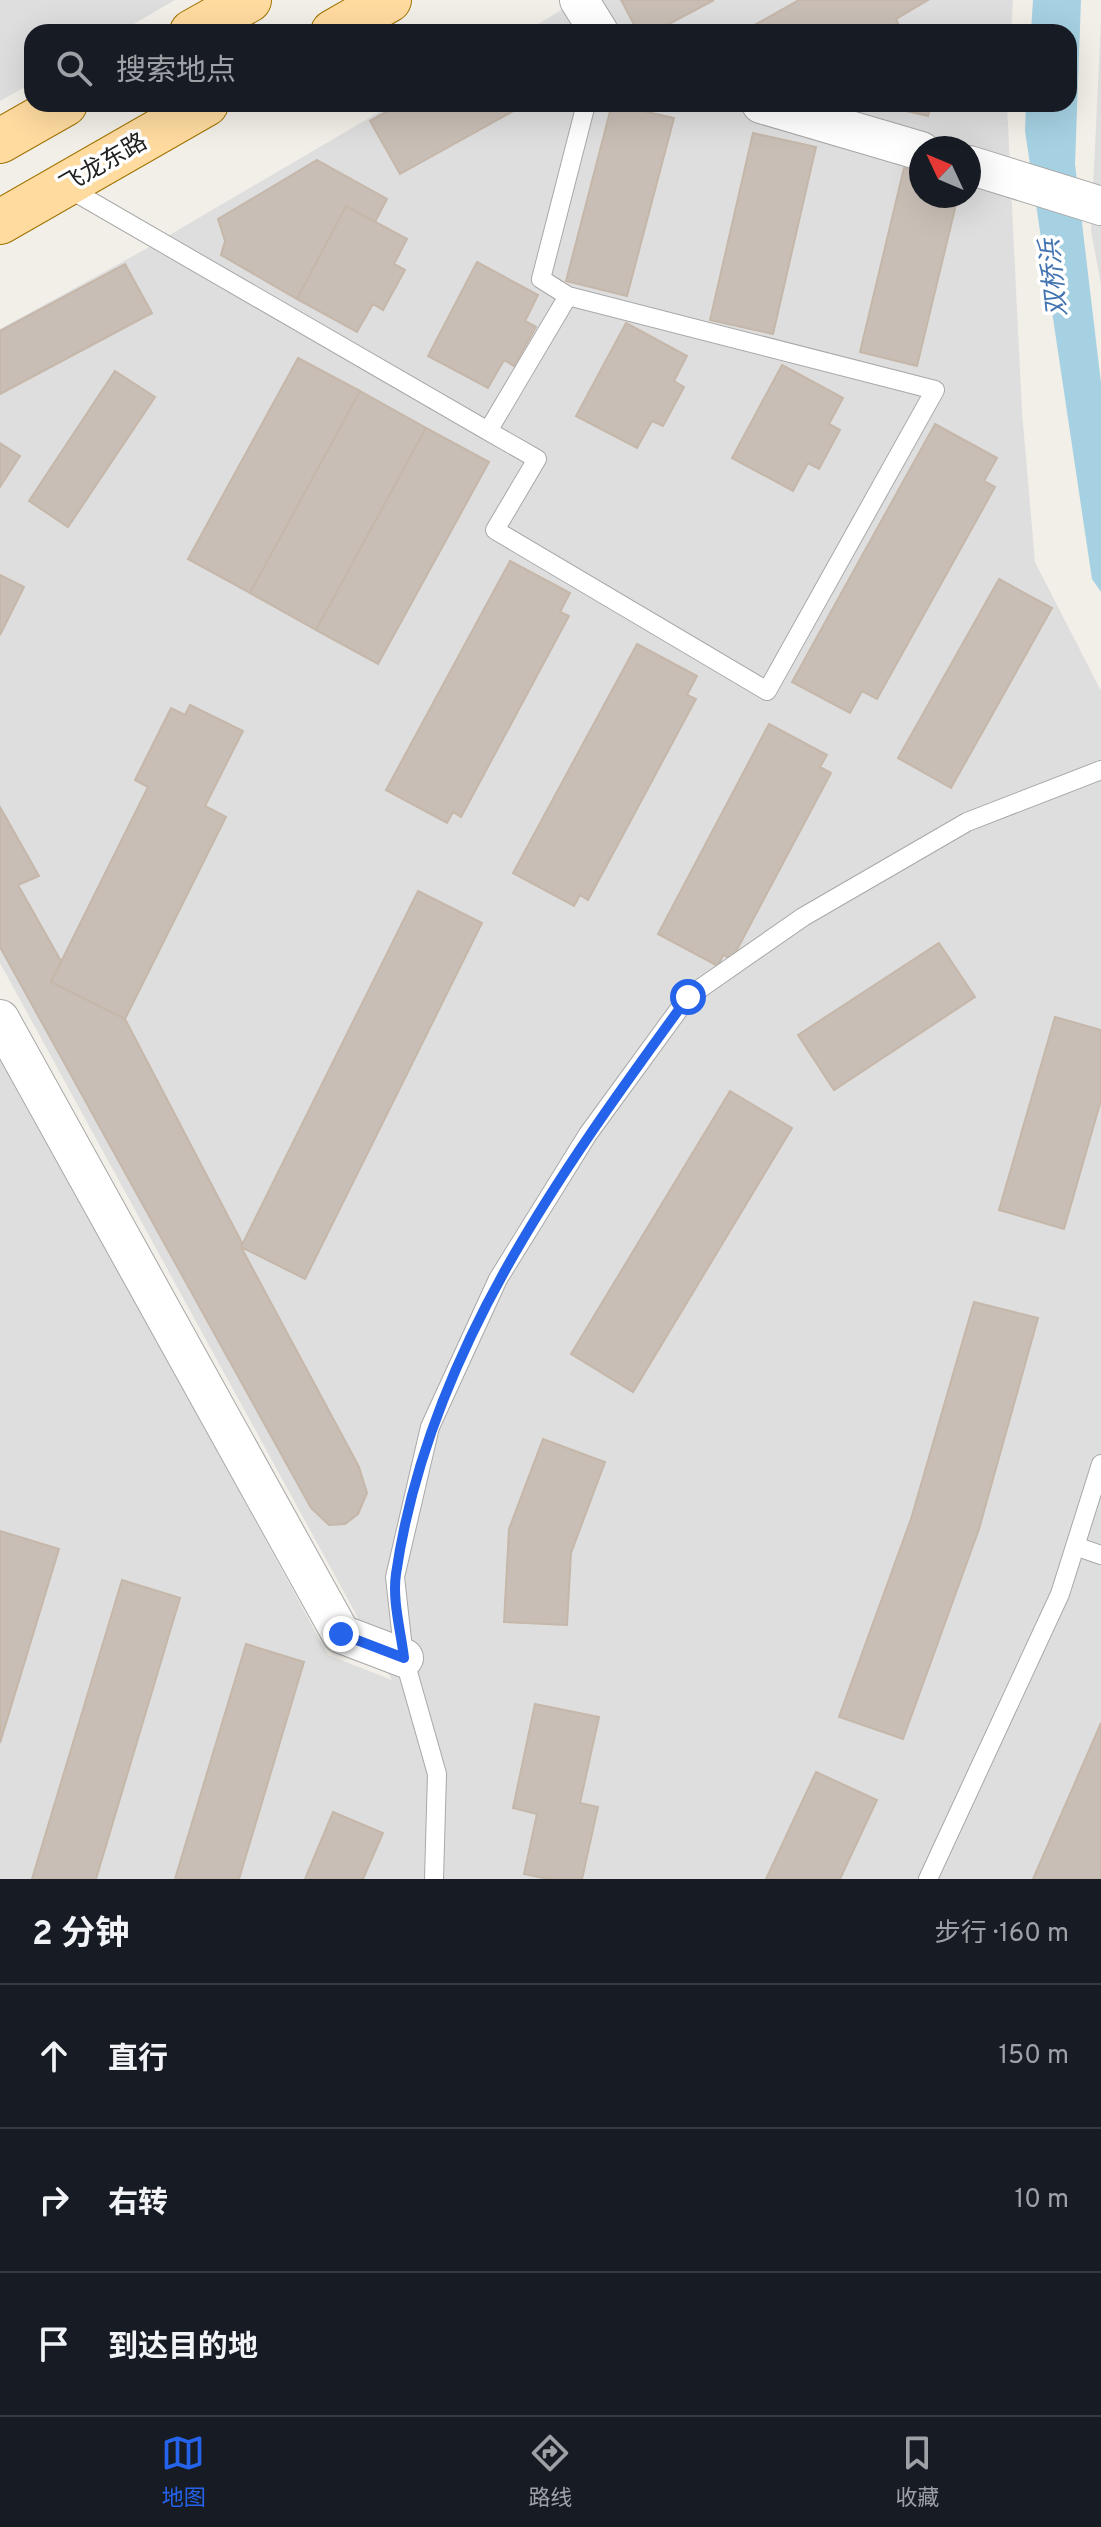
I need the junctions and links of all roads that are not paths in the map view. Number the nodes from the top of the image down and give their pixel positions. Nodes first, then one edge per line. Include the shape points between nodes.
1 (249, 0) edge
2 (389, 0) edge
3 (579, 0) edge
4 (206, 24) edge
5 (347, 24) edge
6 (594, 24) edge
7 (51, 112) edge
8 (192, 112) edge
9 (584, 112) edge
10 (788, 112) edge
11 (0, 141) edge
12 (909, 147) edge
13 (981, 168) edge
14 (64, 185) junction
15 (1101, 206) edge
16 (0, 222) edge
17 (568, 296) junction
18 (488, 431) junction
19 (1101, 770) edge
20 (0, 1019) edge
21 (1101, 1464) edge
22 (1075, 1546) junction
23 (1101, 1555) edge
24 (404, 1658) junction
25 (434, 1879) edge
26 (928, 1879) edge

1 - 4 main road
2 - 5 main road
3 - 6 street
7 - 11 main road
8 - 14 main road, 飞龙东路
9 - 17 lane via 541,279
10 - 12 street
13 - 15 street
14 - 16 main road, 飞龙东路
14 - 18 lane
17 - 18 lane
17 - 18 lane via 935,390 767,691 495,530 537,459
19 - 24 lane via 967,822 803,917 688,997 588,1134 498,1279 430,1427 395,1577
20 - 24 street via 341,1634
21 - 22 lane
22 - 23 lane
22 - 26 lane via 1060,1594
24 - 25 lane via 437,1774

